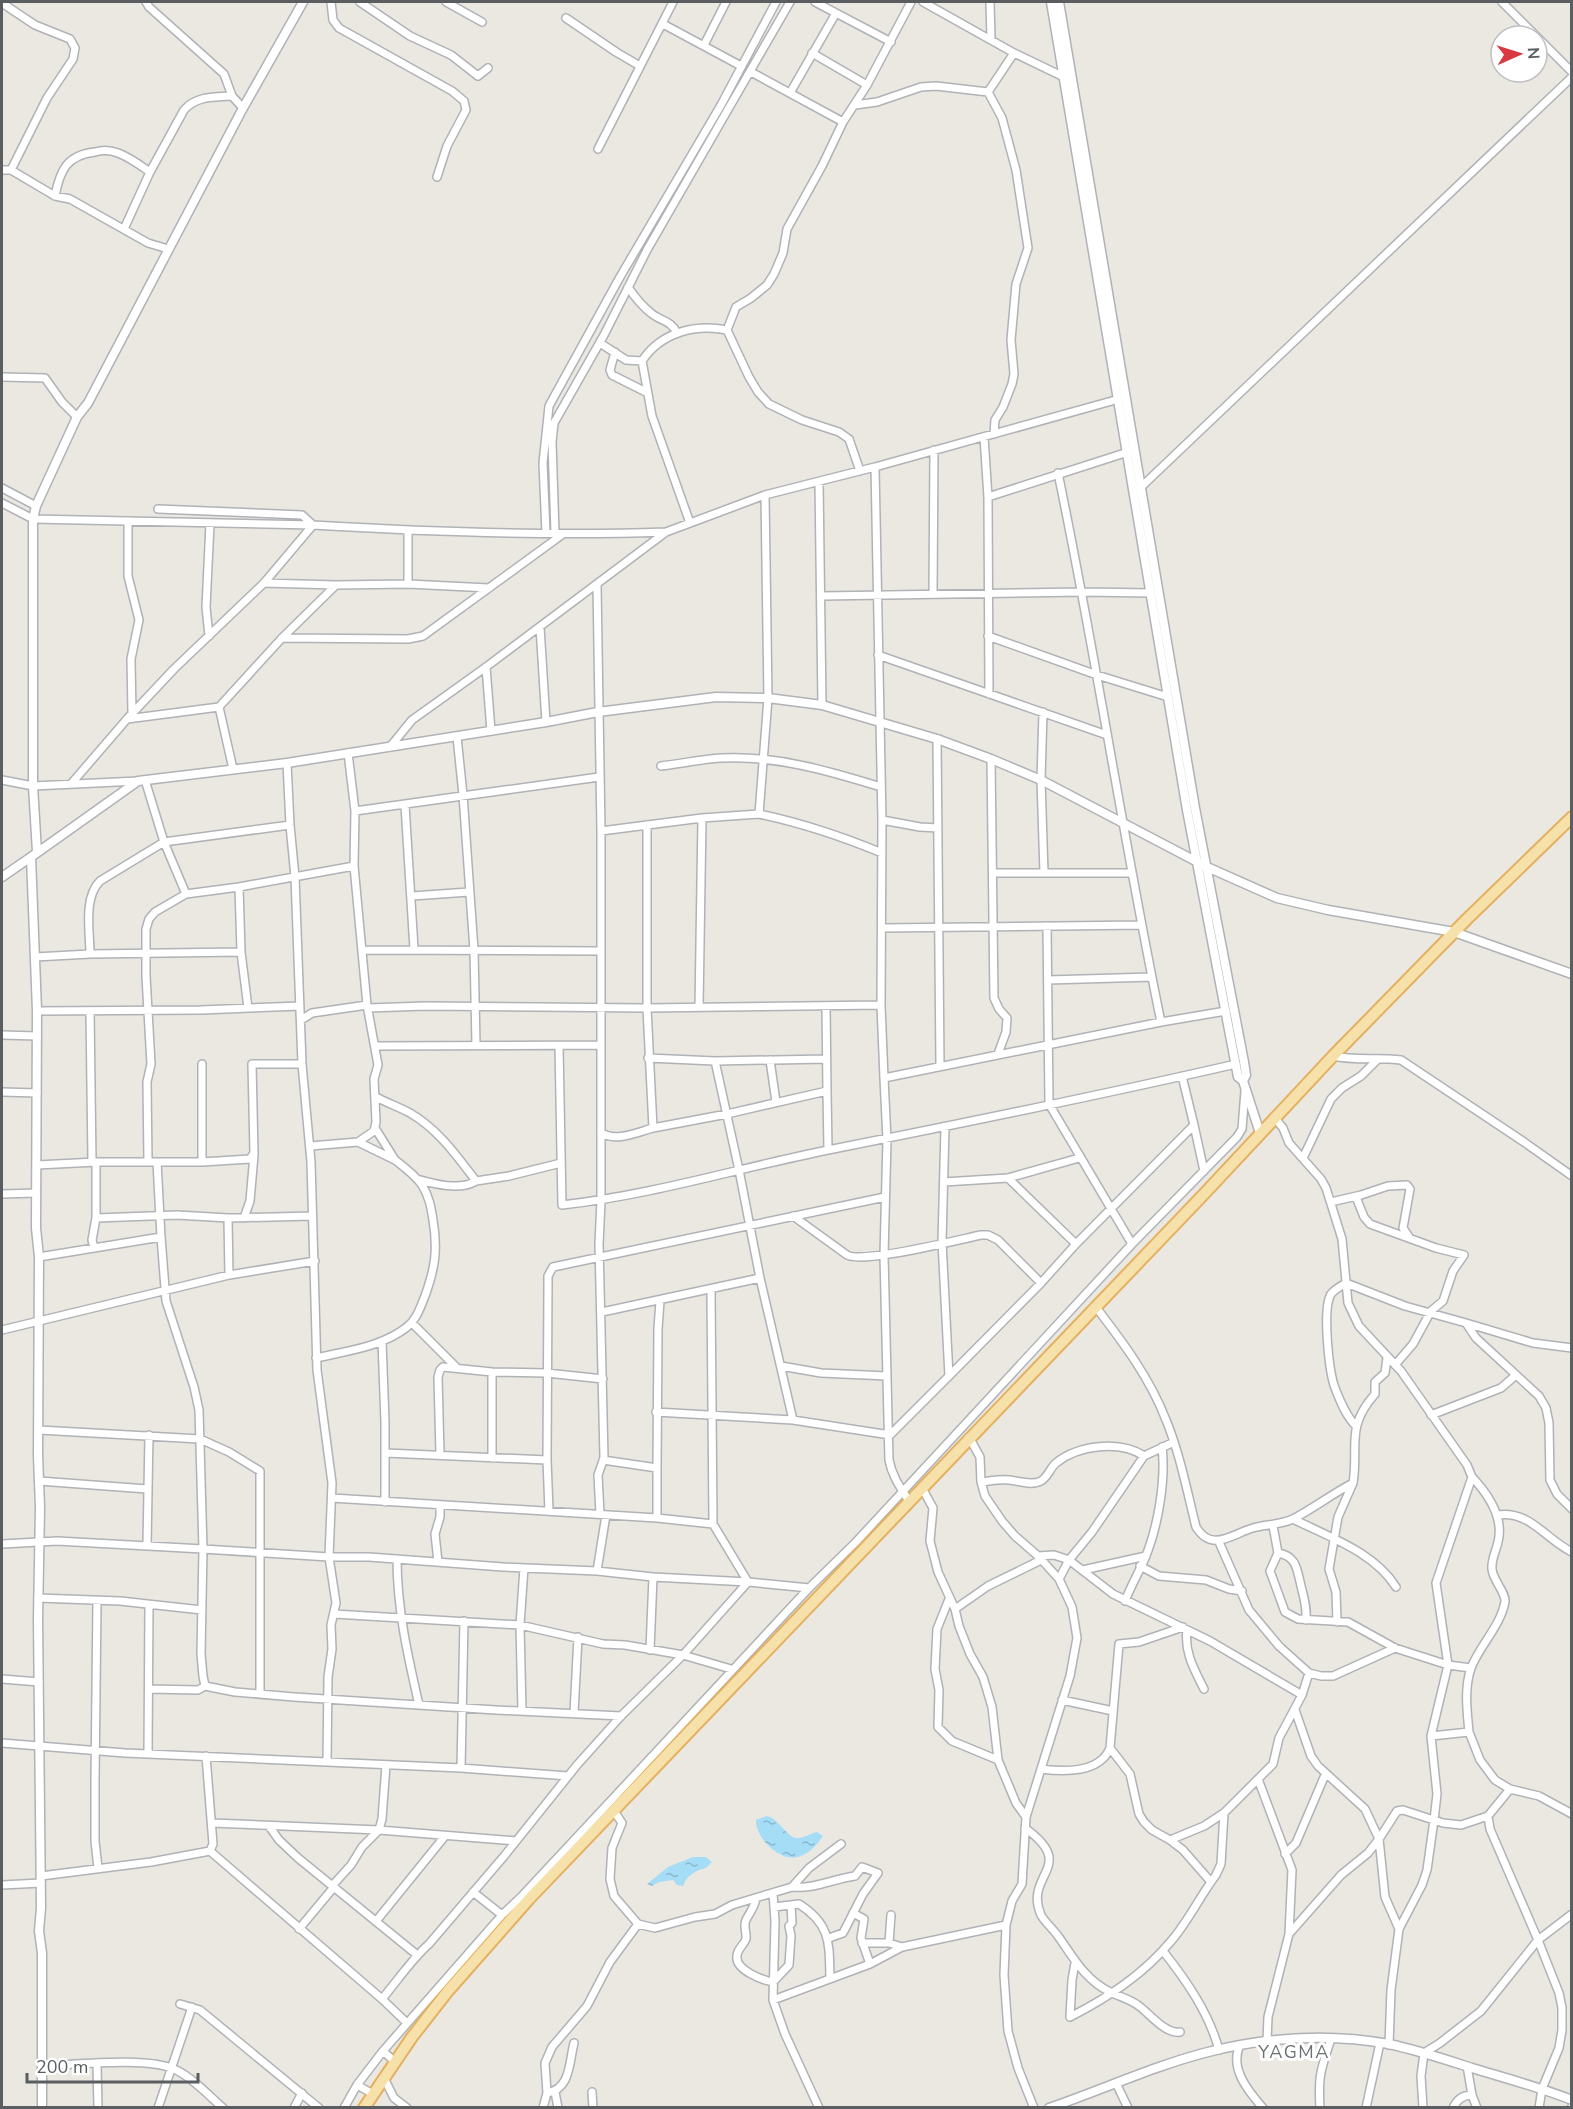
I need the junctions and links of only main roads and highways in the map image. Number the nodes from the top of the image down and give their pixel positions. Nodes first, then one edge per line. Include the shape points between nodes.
1 (1572, 817) edge
2 (364, 2108) edge

1 - 2 main road via 1333,1056 922,1488 906,1497 529,1899 443,1998

